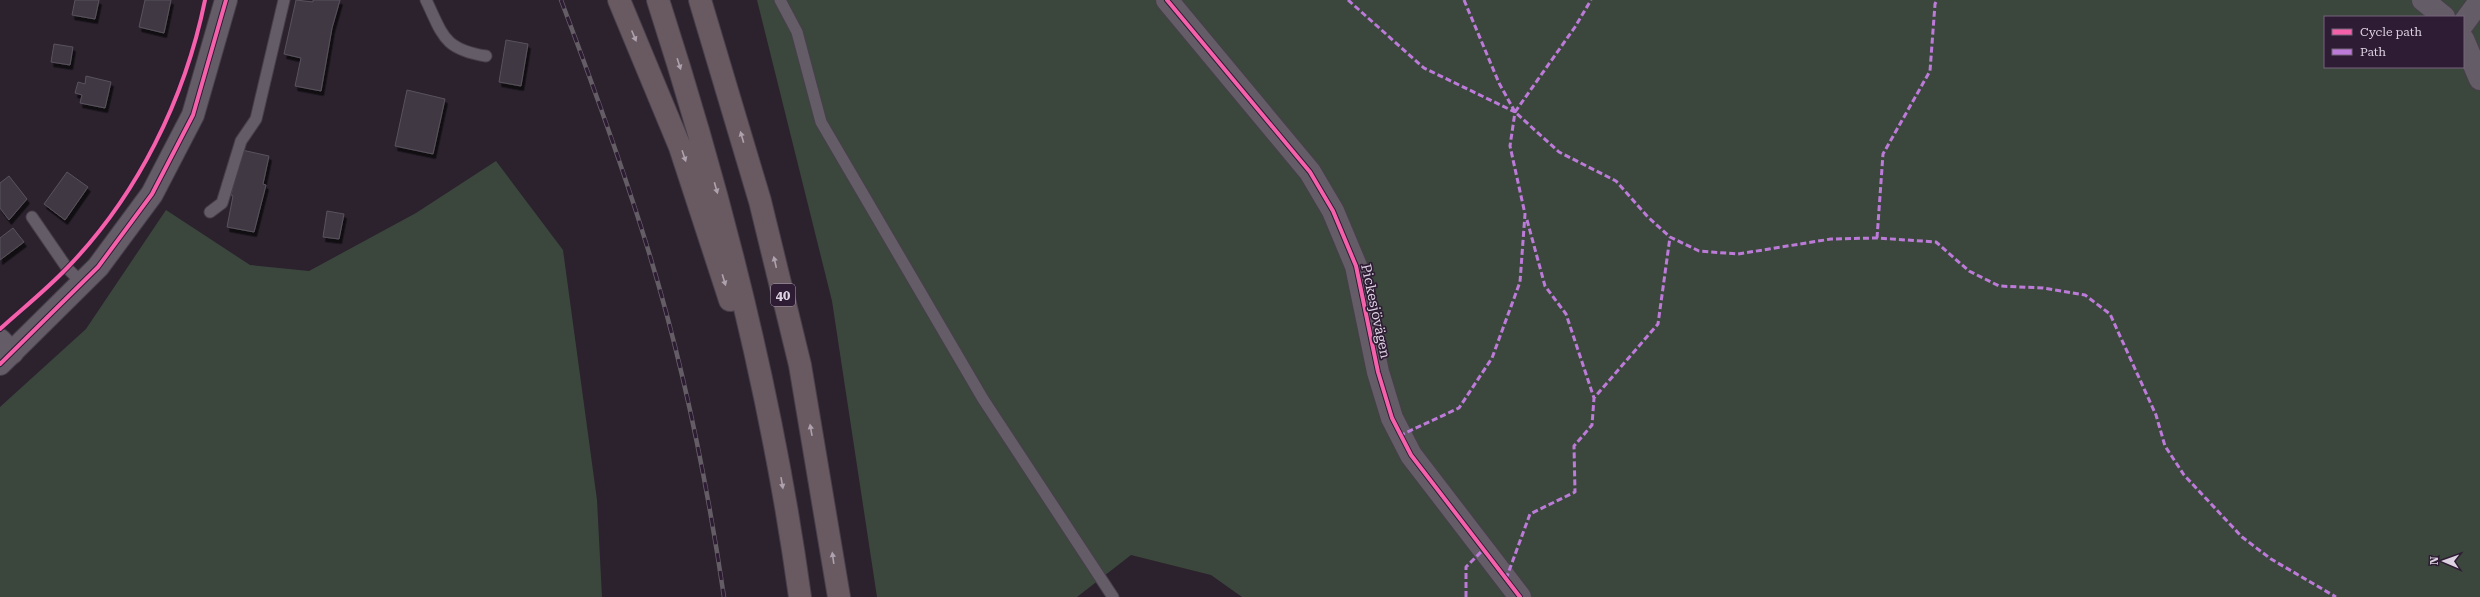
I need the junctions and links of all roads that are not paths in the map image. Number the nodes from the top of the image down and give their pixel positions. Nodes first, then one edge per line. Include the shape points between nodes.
1 (226, 0) edge
2 (284, 0) edge
3 (426, 0) edge
4 (619, 0) edge
5 (658, 0) edge
6 (700, 0) edge
7 (780, 0) edge
8 (1167, 0) edge
9 (2423, 0) edge
10 (2480, 1) edge
11 (2443, 16) edge
12 (2464, 23) edge
13 (2464, 41) edge
14 (486, 56) dead end
15 (2480, 79) edge
16 (210, 212) dead end
17 (32, 217) dead end
18 (81, 282) junction
19 (4, 352) edge
20 (775, 444) junction
21 (800, 597) edge
22 (839, 597) edge
23 (1114, 597) edge
24 (1520, 597) edge

1 - 18 street via 193,115 152,194 98,267
2 - 16 lane via 256,119 241,141 222,203
3 - 14 lane via 440,33 467,53
4 -> 20 highway via 680,146
5 -> 20 highway via 724,215 762,375
22 -> 6 highway, 40 via 800,364 760,201
7 - 23 lane via 797,32 821,122 984,399
8 - 24 street, Pickesjövägen via 1310,172 1333,211 1356,266 1378,372 1392,418 1411,455
9 - 11 street
10 - 12 street
13 - 15 street
17 - 18 lane via 67,268
18 - 19 street
20 -> 21 highway

